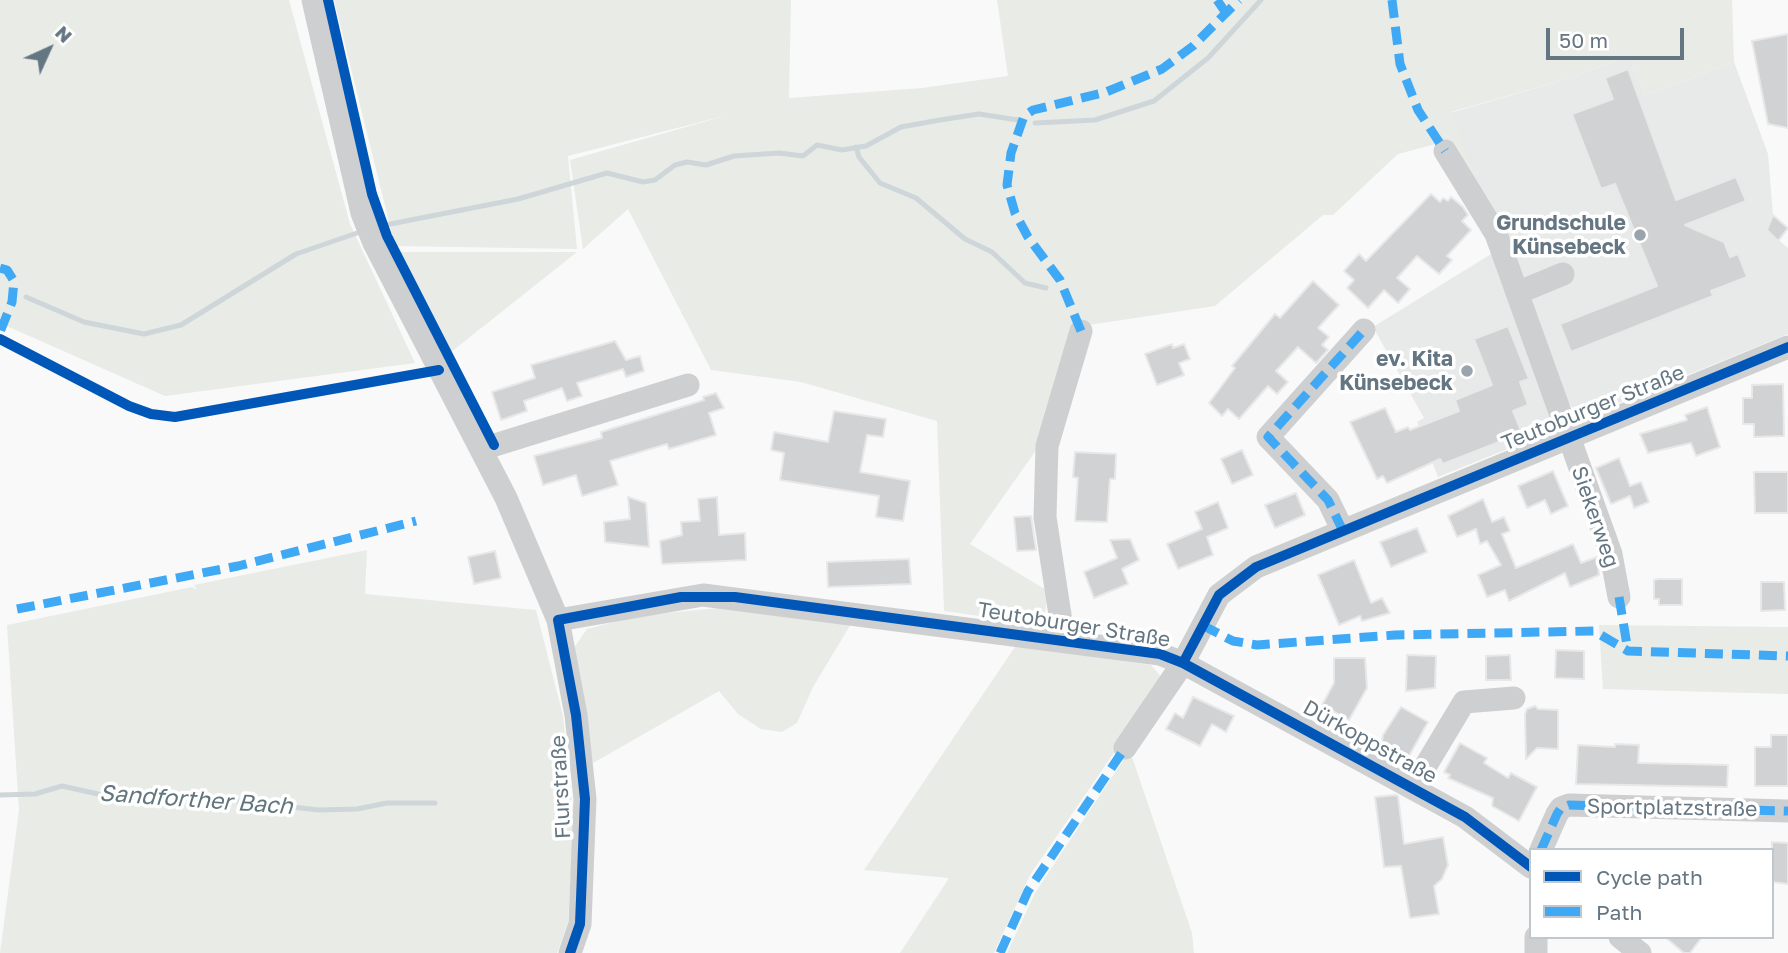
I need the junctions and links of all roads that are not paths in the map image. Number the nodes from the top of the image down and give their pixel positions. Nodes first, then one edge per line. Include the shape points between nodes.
1 (313, 0) edge
2 (1445, 150) dead end
3 (1563, 275) dead end
4 (1517, 293) junction
5 (1364, 330) dead end
6 (1081, 331) dead end
7 (1788, 347) edge
8 (688, 385) dead end
9 (1568, 438) junction
10 (482, 449) junction
11 (1343, 531) junction
12 (1619, 597) dead end
13 (558, 620) junction
14 (1064, 641) junction
15 (1183, 663) junction
16 (1514, 698) dead end
17 (1125, 748) dead end
18 (1413, 787) junction
19 (1788, 811) edge
20 (1542, 848) edge
21 (1529, 865) edge
22 (1622, 939) edge
23 (570, 953) edge
24 (1640, 953) edge

1 - 10 street, Flurstraße via 362,213
2 - 4 street, Siekerweg via 1496,234
3 - 4 street
4 - 9 street, Siekerweg
5 - 11 street via 1268,437 1328,500
6 - 14 street, Teutoburger Straße via 1047,446 1045,517
7 - 9 street, Teutoburger Straße
8 - 10 street
9 - 11 street, Teutoburger Straße
9 - 12 street, Siekerweg via 1611,554
10 - 13 street, Flurstraße
11 - 15 street, Teutoburger Straße via 1256,566 1236,579 1219,595
13 - 14 street, Teutoburger Straße via 703,595
13 - 23 street, Flurstraße via 576,715 585,799 580,924
14 - 15 street, Teutoburger Straße via 1160,654
15 - 17 street
15 - 18 street, Dürkoppstraße
16 - 18 street via 1464,702
18 - 21 street, Dürkoppstraße via 1465,817
19 - 20 street, Sportplatzstraße via 1569,805 1557,814
22 - 24 street

